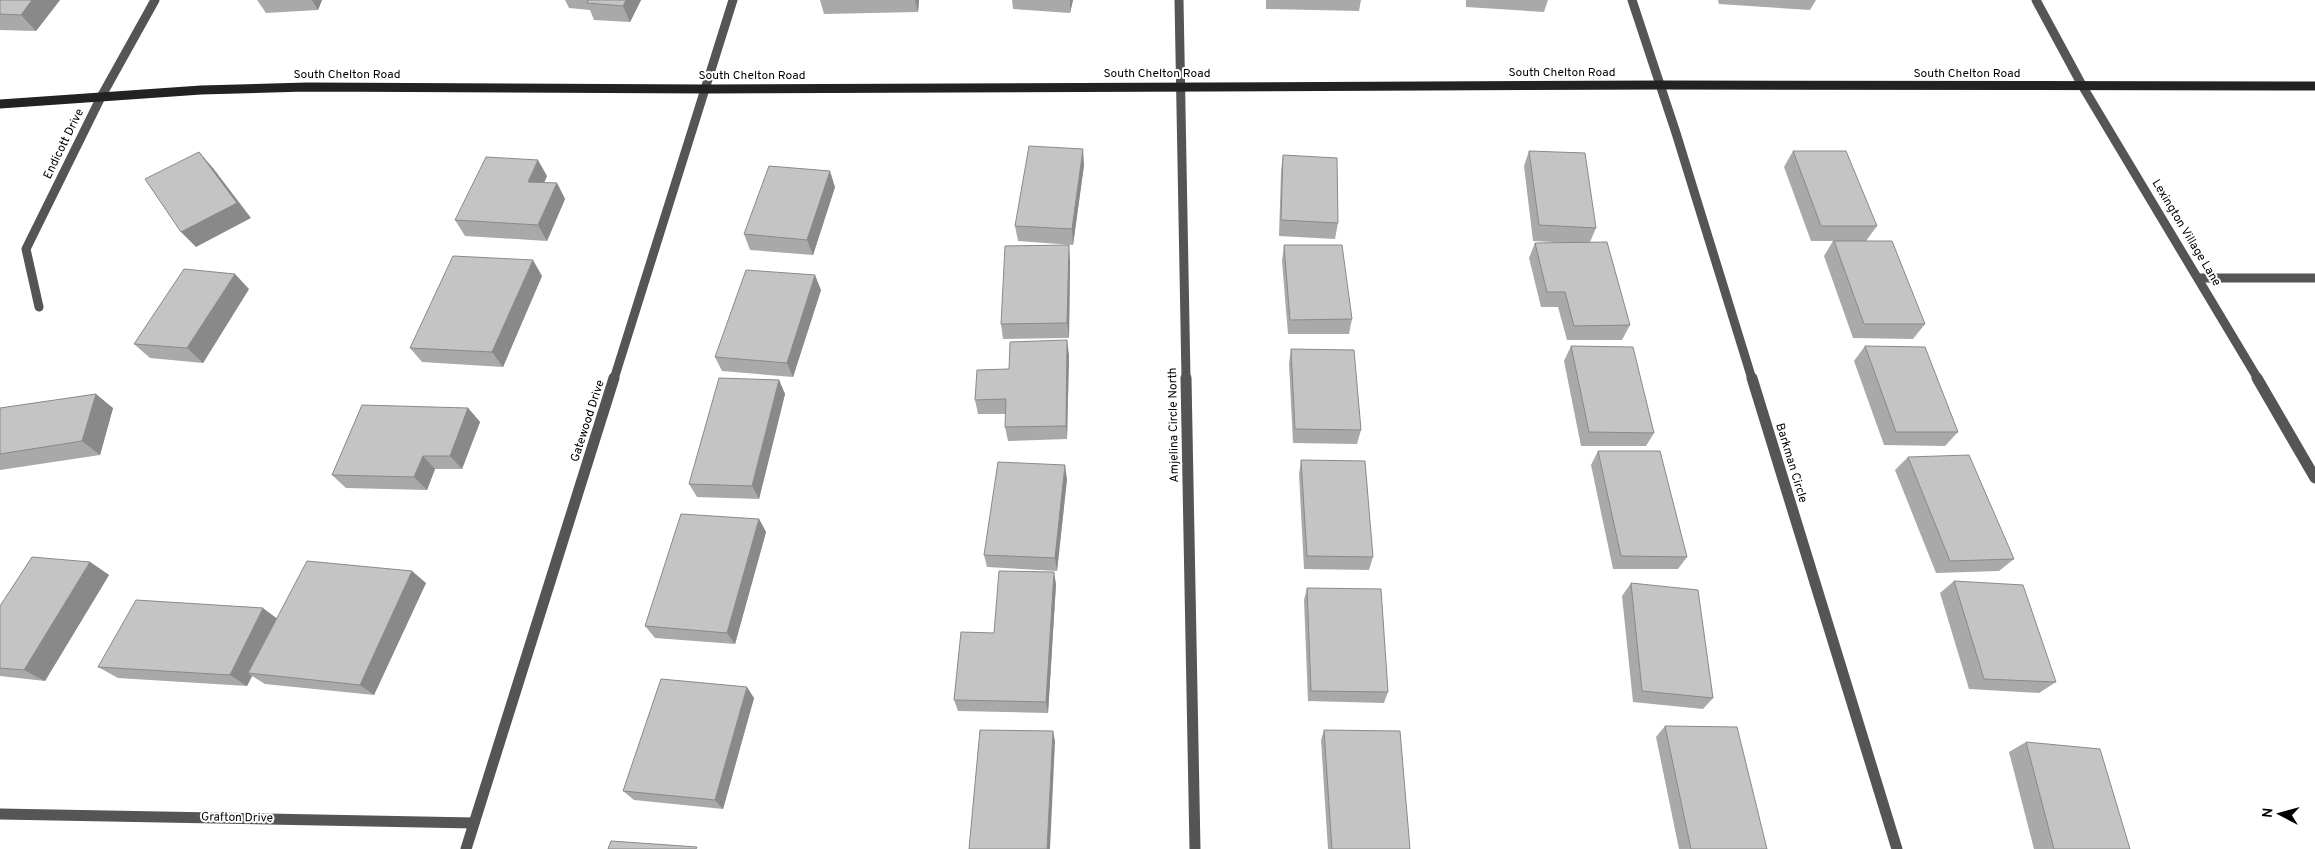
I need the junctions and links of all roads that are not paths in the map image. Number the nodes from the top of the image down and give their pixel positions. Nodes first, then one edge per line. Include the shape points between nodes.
1 (155, 0) edge
2 (733, 0) edge
3 (1179, 0) edge
4 (1632, 0) edge
5 (2036, 0) edge
6 (1661, 85) junction
7 (1180, 86) junction
8 (2315, 86) edge
9 (2082, 87) junction
10 (706, 89) junction
11 (101, 97) junction
12 (0, 104) edge
13 (2199, 278) junction
14 (2315, 278) edge
15 (39, 307) dead end
16 (2315, 478) edge
17 (0, 814) edge
18 (474, 822) junction
19 (466, 849) edge
20 (1195, 849) edge
21 (1897, 849) edge

1 - 11 street, Endicott Drive
2 - 10 street, Gatewood Drive
3 - 7 street, Amjelina Circle North
4 - 6 street, Barkman Circle
5 - 9 street, Lexington Village Lane
6 - 7 main road, South Chelton Road
6 - 9 main road, South Chelton Road
6 - 21 street, Barkman Circle
7 - 10 main road, South Chelton Road
7 - 20 street, Amjelina Circle North
8 - 9 main road, South Chelton Road
9 - 13 street, Lexington Village Lane
10 - 11 main road, South Chelton Road via 307,87
10 - 18 street, Gatewood Drive
11 - 12 main road, South Chelton Road
11 - 15 street, Endicott Drive via 26,249
13 - 14 street
13 - 16 street, Lexington Village Lane
17 - 18 street, Grafton Drive
18 - 19 street, Gatewood Drive

